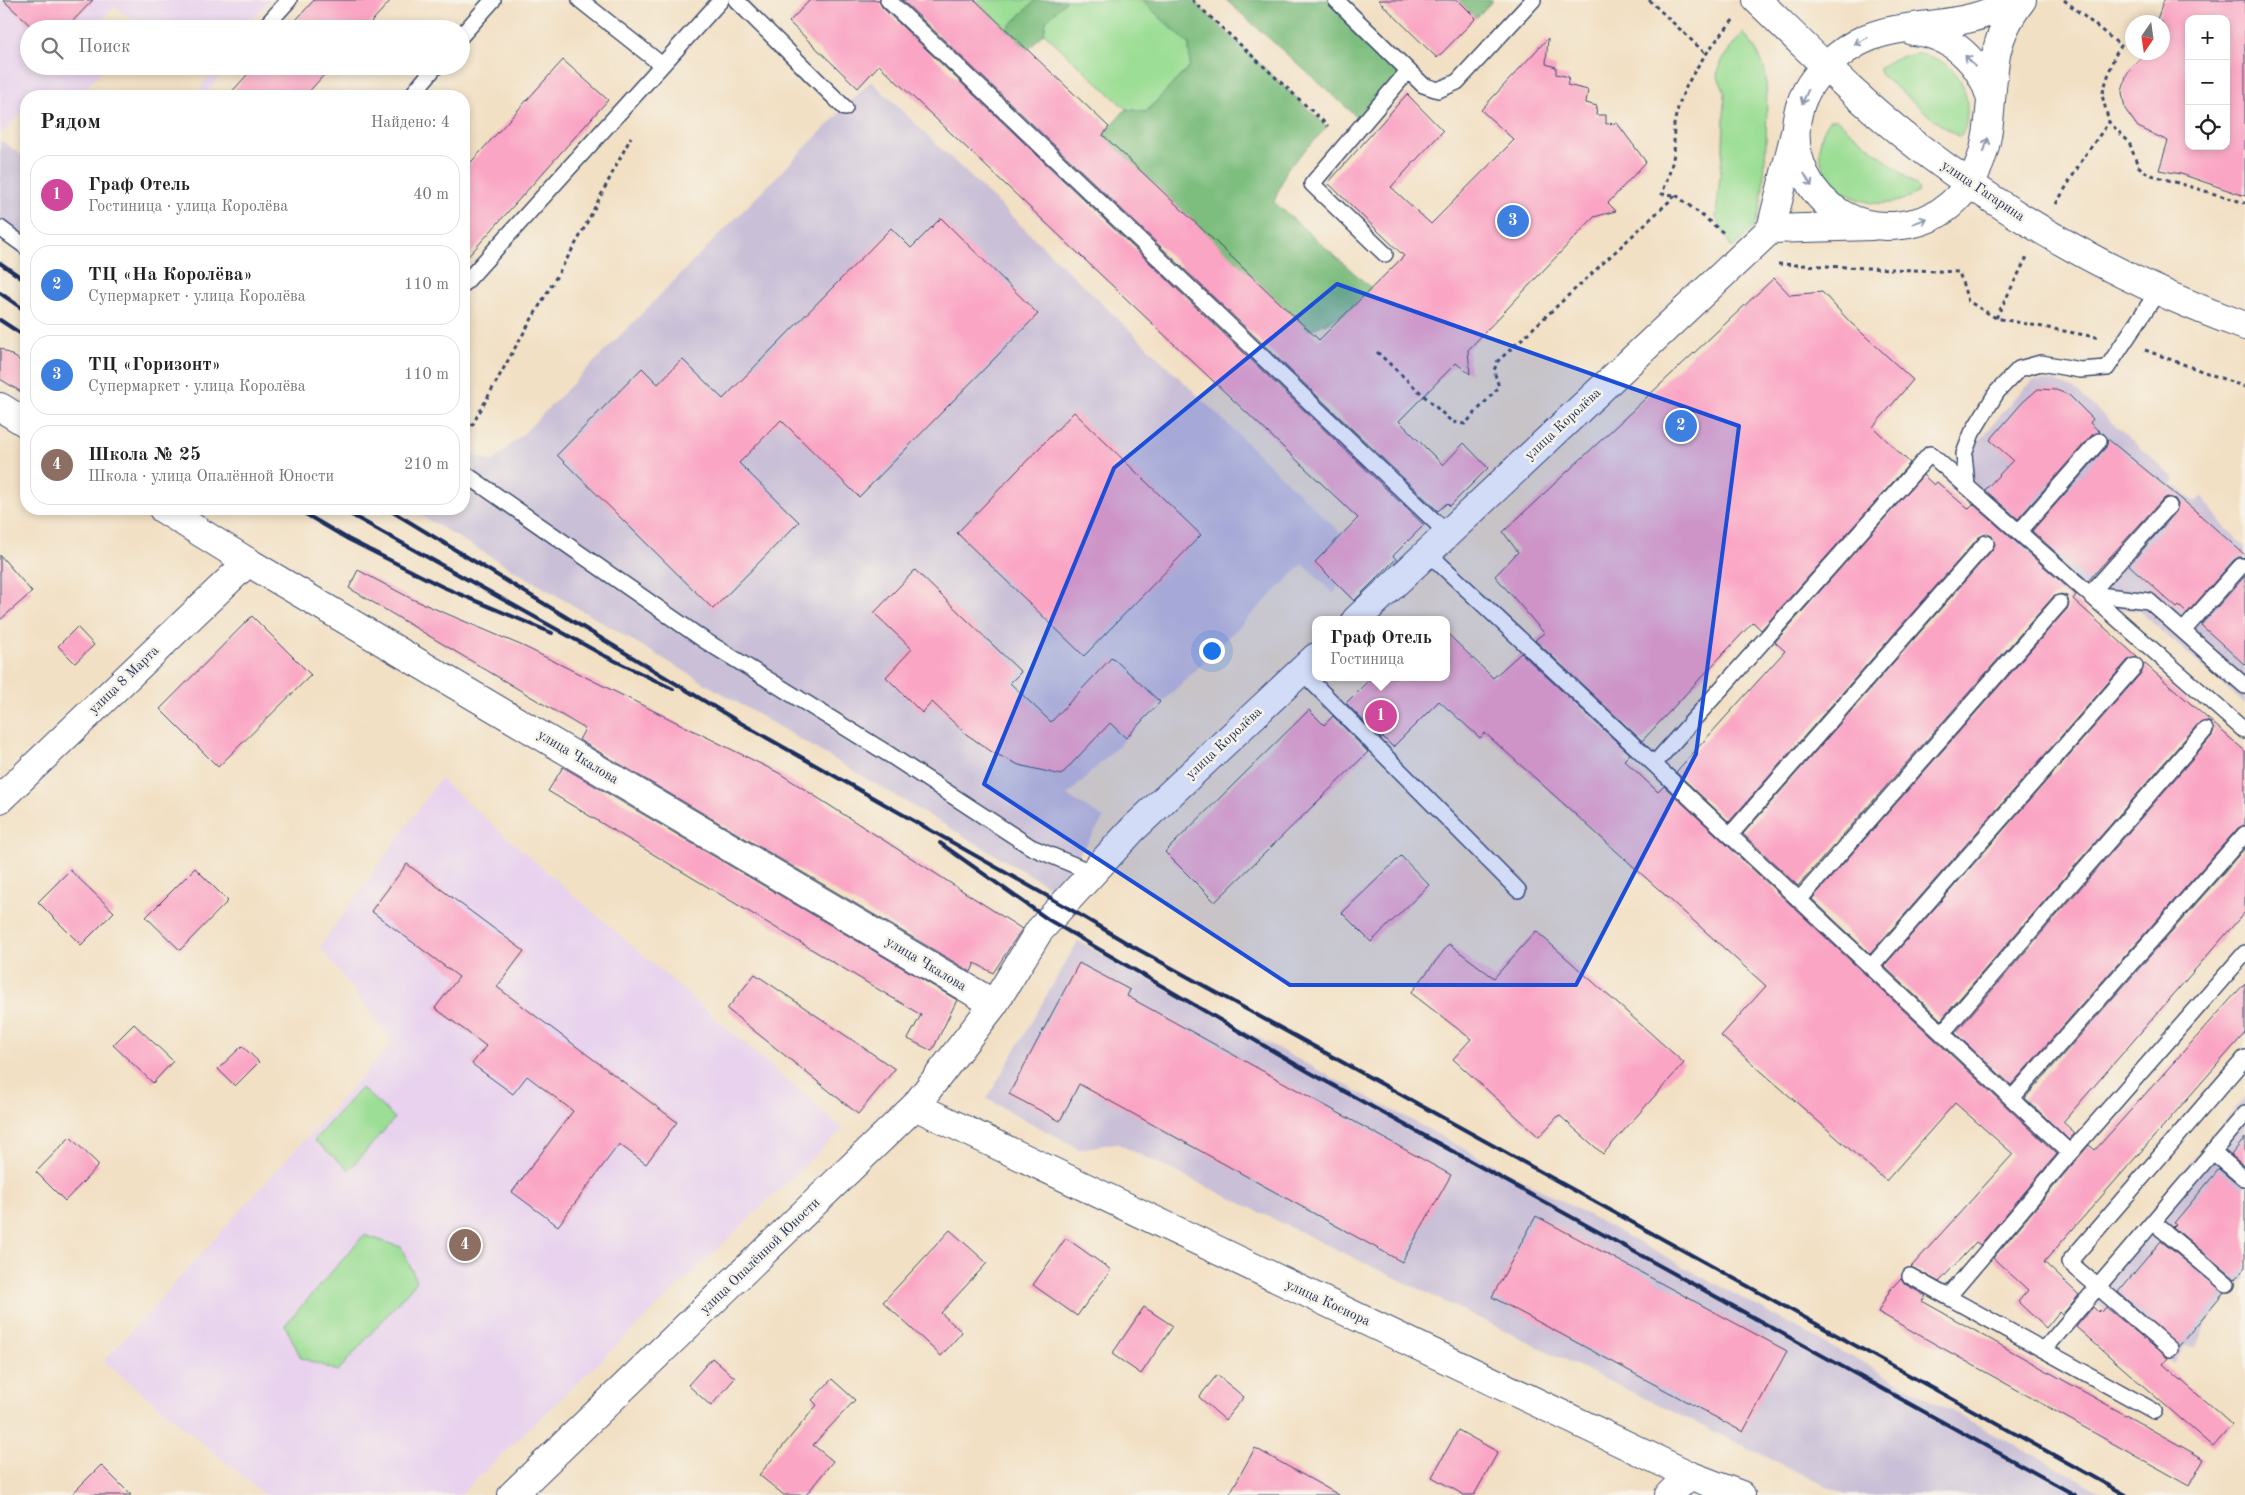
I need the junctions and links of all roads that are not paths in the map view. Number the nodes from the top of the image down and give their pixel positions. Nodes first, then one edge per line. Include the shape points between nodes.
1 (290, 0) edge
2 (494, 0) edge
3 (580, 0) edge
4 (721, 0) edge
5 (736, 0) edge
6 (888, 0) edge
7 (1336, 0) edge
8 (1533, 0) edge
9 (2011, 0) edge
10 (2022, 0) edge
11 (1747, 8) edge
12 (271, 20) edge
13 (470, 26) edge
14 (1901, 30) junction
15 (662, 65) junction
16 (1826, 66) junction
17 (1408, 71) junction
18 (428, 75) edge
19 (415, 90) edge
20 (1992, 104) junction
21 (845, 108) dead end
22 (1795, 134) junction
23 (1969, 183) junction
24 (1872, 226) junction
25 (0, 228) edge
26 (1771, 228) junction
27 (20, 243) edge
28 (1385, 254) dead end
29 (470, 277) edge
30 (2158, 290) junction
31 (2245, 326) edge
32 (0, 407) edge
33 (20, 419) edge
34 (2099, 441) dead end
35 (470, 477) edge
36 (1967, 486) junction
37 (2169, 506) dead end
38 (173, 515) edge
39 (2019, 532) junction
40 (1448, 534) junction
41 (1986, 543) dead end
42 (1427, 552) junction
43 (248, 562) junction
44 (2241, 566) dead end
45 (2090, 594) junction
46 (2060, 603) dead end
47 (1360, 616) edge
48 (2183, 631) junction
49 (1308, 664) edge
50 (2135, 666) dead end
51 (1324, 681) edge
52 (2245, 686) edge
53 (2205, 730) dead end
54 (2245, 730) edge
55 (1654, 764) junction
56 (0, 799) edge
57 (2245, 834) edge
58 (1730, 835) junction
59 (1093, 873) junction
60 (1518, 890) dead end
61 (1799, 900) junction
62 (2245, 954) edge
63 (1871, 967) junction
64 (994, 1004) junction
65 (1942, 1033) junction
66 (2245, 1058) edge
67 (2012, 1098) junction
68 (916, 1106) junction
69 (2245, 1114) edge
70 (2212, 1152) junction
71 (2070, 1153) junction
72 (2245, 1179) edge
73 (2153, 1222) junction
74 (1910, 1276) dead end
75 (2227, 1284) dead end
76 (2098, 1287) junction
77 (1948, 1297) junction
78 (2170, 1348) dead end
79 (2044, 1350) junction
80 (2154, 1411) dead end
81 (1689, 1475) junction
82 (512, 1495) edge
83 (1669, 1495) edge
84 (1741, 1495) edge

1 - 12 lane
2 - 13 lane
3 - 15 lane
4 - 15 lane
5 - 21 lane
6 - 40 lane
7 - 17 lane
8 - 17 lane via 1457,82 1438,90 1423,85
9 - 14 street via 1964,20
10 - 20 street via 2007,23 1999,44
11 - 16 street, улица Гагарина
14 -> 16 street via 1866,38
20 -> 14 street via 1978,70 1961,51 1923,32
15 - 29 lane
16 -> 22 street via 1804,96
16 - 23 street, улица Гагарина via 1919,148
17 - 28 lane via 1312,184
18 - 19 lane
23 -> 20 street via 1988,140
22 -> 24 street via 1800,166 1812,186 1836,212
22 - 26 street
24 -> 23 street via 1914,224 1933,216 1951,204
23 - 30 street, улица Гагарина via 2055,239
24 - 26 street
25 - 27 lane
26 - 40 street, улица Королёва
30 - 31 street, улица Гагарина
30 - 36 lane via 2107,368 2080,370 2041,363 2018,369 1997,392 1972,433 1964,454
32 - 33 street
34 - 39 lane
35 - 59 lane via 704,640 1031,847
36 - 39 lane
36 - 55 lane via 1930,454
37 - 45 lane
38 - 43 street, улица Чкалова
39 - 45 lane
40 - 42 street, улица Королёва
41 - 58 lane
42 - 47 street, улица Королёва
42 - 55 lane
43 - 56 street, улица 8 Марта
43 - 64 street, улица Чкалова
44 - 48 lane
45 - 48 lane via 2149,601
45 - 54 lane
46 - 61 lane
48 - 52 lane
49 - 59 street, улица Королёва via 1133,829
50 - 63 lane
51 - 60 lane
53 - 65 lane
55 - 58 lane
57 - 67 lane
58 - 61 lane
59 - 64 street, улица Опалённой Юности via 1040,931
61 - 63 lane
62 - 71 lane
63 - 65 lane
64 - 68 street, улица Опалённой Юности
65 - 67 lane
66 - 76 lane via 2069,1262
67 - 71 lane
68 - 81 street, улица Косиора
68 - 82 street, улица Опалённой Юности
69 - 70 lane
70 - 72 lane
70 - 73 lane
71 - 77 lane
73 - 75 lane
73 - 76 lane
74 - 77 lane
76 - 78 lane
76 - 79 lane
77 - 79 lane
79 - 80 lane
81 - 83 street
81 - 84 street, улица Косиора

